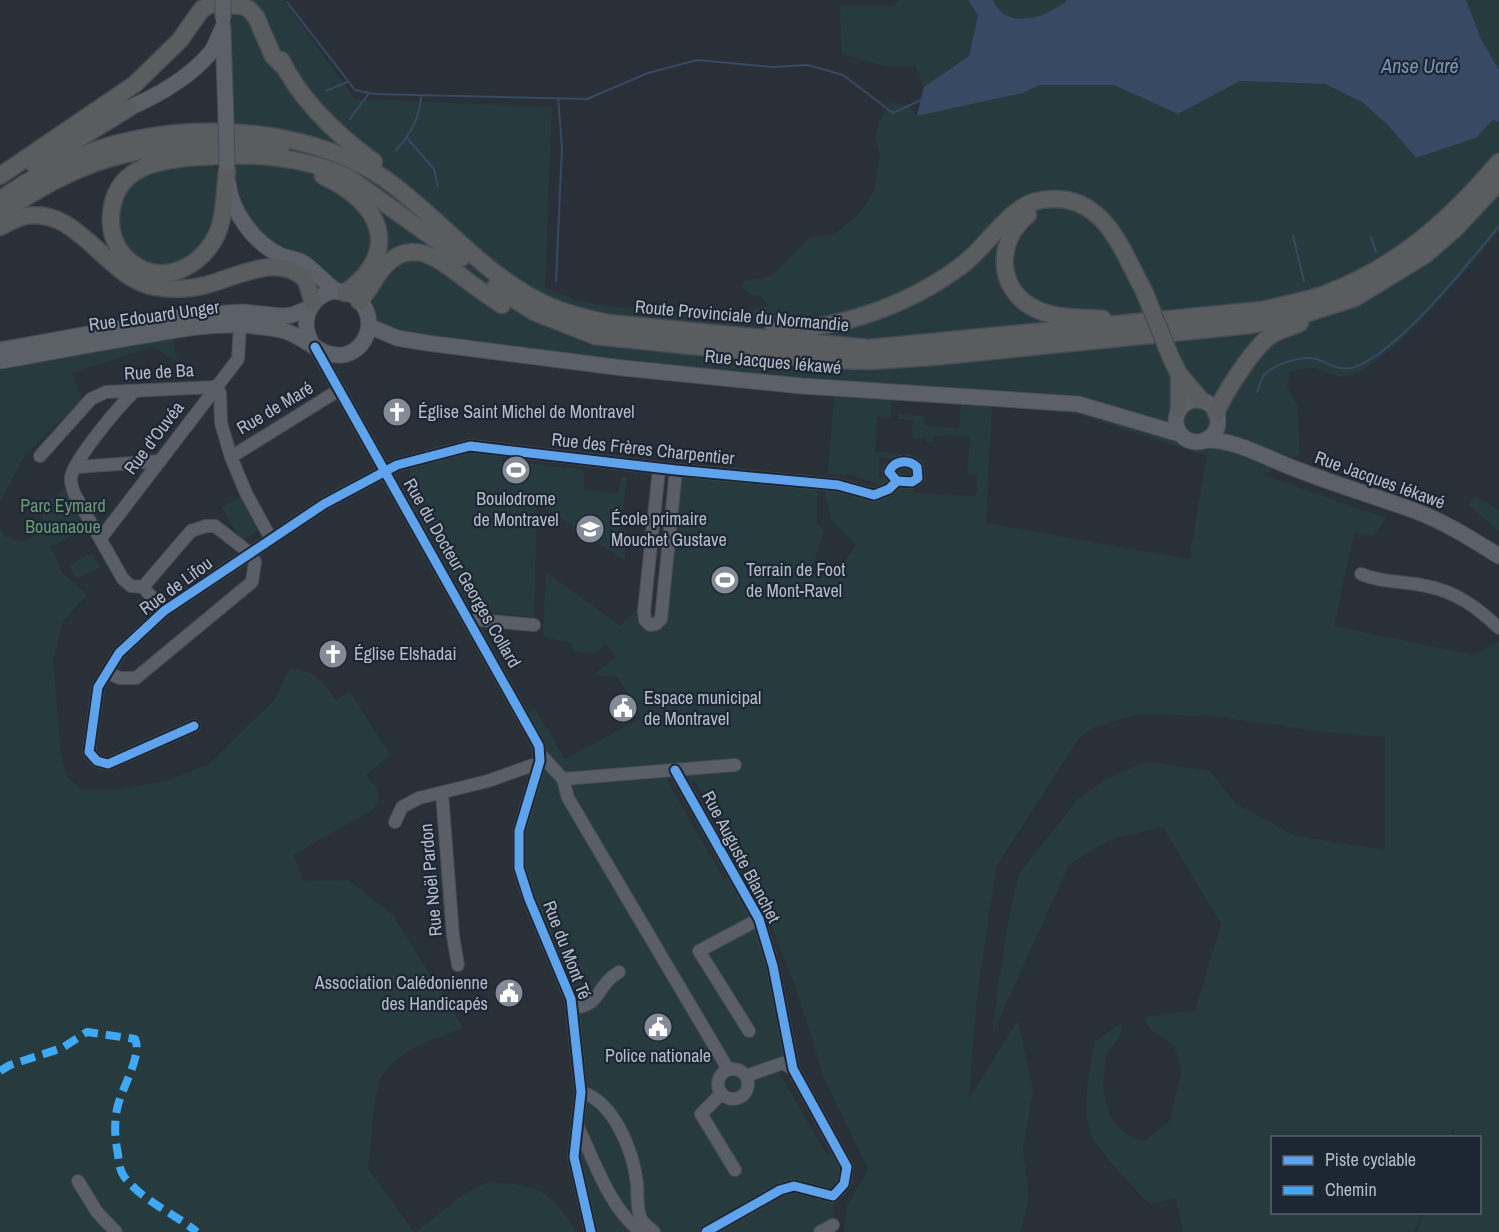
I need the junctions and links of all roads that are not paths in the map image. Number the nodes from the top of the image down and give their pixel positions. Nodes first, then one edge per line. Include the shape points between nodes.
1 (223, 0) edge
2 (260, 0) edge
3 (223, 23) junction
4 (286, 69) junction
5 (129, 108) junction
6 (34, 154) junction
7 (277, 158) junction
8 (1499, 162) edge
9 (227, 167) junction
10 (0, 176) edge
11 (1499, 182) edge
12 (0, 190) edge
13 (230, 197) junction
14 (0, 200) edge
15 (0, 213) edge
16 (0, 227) edge
17 (445, 230) junction
18 (94, 246) junction
19 (461, 258) junction
20 (1144, 291) junction
21 (347, 295) junction
22 (1355, 298) junction
23 (311, 305) junction
24 (1134, 323) junction
25 (240, 325) junction
26 (369, 326) junction
27 (566, 326) junction
28 (697, 333) junction
29 (397, 338) junction
30 (362, 344) junction
31 (313, 345) junction
32 (0, 350) edge
33 (347, 354) junction
34 (0, 361) edge
35 (1179, 374) junction
36 (337, 386) junction
37 (216, 387) junction
38 (135, 391) junction
39 (1201, 400) junction
40 (1178, 412) junction
41 (1217, 418) junction
42 (1144, 423) junction
43 (1180, 434) junction
44 (1205, 440) junction
45 (1244, 446) junction
46 (40, 456) dead end
47 (231, 456) junction
48 (160, 461) junction
49 (76, 467) junction
50 (659, 468) junction
51 (384, 470) junction
52 (676, 470) junction
53 (897, 481) dead end
54 (101, 538) junction
55 (271, 539) junction
56 (251, 554) junction
57 (1499, 556) edge
58 (1360, 574) dead end
59 (143, 587) junction
60 (164, 611) junction
61 (469, 619) junction
62 (534, 626) dead end
63 (1499, 628) edge
64 (108, 673) junction
65 (194, 726) dead end
66 (539, 761) junction
67 (735, 765) dead end
68 (675, 770) junction
69 (563, 779) junction
70 (442, 793) junction
71 (395, 822) dead end
72 (759, 919) junction
73 (458, 964) dead end
74 (619, 972) dead end
75 (573, 1008) junction
76 (749, 1031) dead end
77 (793, 1069) junction
78 (728, 1070) junction
79 (746, 1076) junction
80 (581, 1092) junction
81 (721, 1094) junction
82 (578, 1127) junction
83 (735, 1170) dead end
84 (78, 1181) dead end
85 (833, 1225) dead end
86 (116, 1232) edge
87 (591, 1232) edge
88 (642, 1232) edge
89 (654, 1232) edge
90 (706, 1232) edge
91 (820, 1232) edge

1 - 3 main road, bridge
2 - 4 highway via 269,34
3 - 5 main road via 212,51 194,69
3 - 9 main road, bridge
4 - 6 highway via 273,56 250,10 212,4 202,9 180,40 135,84
4 - 17 highway via 342,139 403,183
5 - 6 main road
5 - 12 highway
6 - 10 highway
7 - 9 highway via 175,158 144,166 129,175 117,189 110,219 112,235 126,258 154,272 180,271 196,262 220,226
7 - 19 highway via 297,159 348,177
7 - 21 highway via 326,177 373,213 379,237 377,250 367,273
8 - 24 highway, Route Provinciale du Normandie via 1412,249 1351,283 1323,295 1262,310
9 - 13 main road
11 - 22 highway, Route Provinciale du Normandie via 1463,222 1425,255
13 - 18 highway via 222,244 203,269 186,278 150,278
13 - 21 main road via 261,241 280,255 304,263
14 - 17 highway, Route Provinciale du Normandie via 47,170 110,145 190,134 259,133 320,146 351,159 383,178
15 - 19 highway via 64,176 106,159 159,148 253,144 316,154 341,164 403,206
16 - 18 highway via 22,217 46,217 69,227
17 - 28 highway, Route Provinciale du Normandie via 491,271 544,304 608,324
18 - 23 highway via 136,280 167,289 204,285 263,268 287,268 306,280
19 - 27 highway via 516,302
20 - 24 highway via 1119,262 1094,222 1062,207 1050,206 1027,215 1018,223 1005,248 1006,278 1019,298 1034,309
20 - 28 highway via 1115,234 1101,218 1076,202 1043,199 1019,209 963,265 895,304 802,329
20 - 35 highway, bridge
21 - 23 main road via 328,293
21 - 26 main road via 367,314
21 - 27 highway via 370,291 379,272 392,259 419,252 434,256 512,311
22 - 27 highway, Route Provinciale du Normandie via 1302,315 1251,325 870,362 595,336
22 - 41 highway via 1269,337 1222,398
23 - 31 main road via 305,325
23 - 32 main road, Rue Edouard Unger via 292,315 193,315
24 - 28 highway, Route Provinciale du Normandie via 869,348
25 - 31 main road, Rue Edouard Unger via 283,330
25 - 34 main road, Rue Edouard Unger via 192,327
25 - 37 street, Rue d'Ouvéa via 238,359
26 - 29 main road, Rue Jacques Iékawé
26 - 30 main road
29 - 30 main road, Rue Jacques Iékawé
29 - 42 main road, Rue Jacques Iékawé via 623,368 802,386 1078,404
30 - 33 main road
31 - 33 main road via 331,355
31 - 36 street, Rue du Docteur Georges Collard
33 - 36 street
35 - 39 highway
35 - 40 highway
36 - 47 street, Rue de Maré
36 - 51 street, Rue du Docteur Georges Collard
37 - 38 street, Rue de Ba
37 - 47 street, Rue de Ba
37 - 48 street, Rue d'Ouvéa
38 - 46 street, Rue de Ba via 106,392 91,399
38 - 49 street via 117,408
39 - 40 main road via 1189,402
39 - 41 main road via 1210,405
40 - 42 main road
40 - 43 main road
41 - 44 main road via 1214,433
41 - 45 main road, Rue Jacques Iékawé
42 - 43 main road, Rue Jacques Iékawé
43 - 44 main road via 1192,441
44 - 45 main road, Rue Jacques Iékawé
45 - 57 main road, Rue Jacques Iékawé via 1295,469 1420,513
47 - 55 street, Rue de Ba
48 - 49 street
48 - 54 street, Rue d'Ouvéa
49 - 54 street via 71,476 75,495
50 - 51 street, Rue des Frères Charpentier via 470,446
50 - 52 street, Rue des Frères Charpentier
50 - 52 street via 644,611 650,625 661,619
51 - 55 street, Rue de Lifou
51 - 61 street, Rue du Docteur Georges Collard
52 - 53 street, Rue des Frères Charpentier via 838,485 874,495
54 - 59 street via 123,579 130,586
55 - 56 street, Rue de Lifou
56 - 59 street via 215,526 196,528
56 - 60 street, Rue de Lifou
56 - 64 street via 255,562 252,582 179,645 136,678
58 - 63 street via 1374,580 1449,592
59 - 60 street
60 - 64 street, Rue de Lifou via 119,653
61 - 62 street
61 - 66 street, Rue du Docteur Georges Collard via 524,716
64 - 65 street, Rue de Lifou via 98,687 88,741 88,752 97,761 108,764
66 - 69 street, Rue du Docteur Georges Collard
66 - 70 street
66 - 75 street, Rue du Mont Té via 519,831 519,868
67 - 68 street, Rue Auguste Blanchet
68 - 69 street, Rue Auguste Blanchet
68 - 72 street, Rue Auguste Blanchet
69 - 78 street, Rue du Docteur Georges Collard via 568,798
70 - 71 street via 402,807
70 - 73 street, Rue Noël Pardon
72 - 76 street via 699,951
72 - 77 street, Rue Auguste Blanchet via 773,966
74 - 75 street via 601,988 594,1002
75 - 80 street, Rue du Mont Té
77 - 79 street via 783,1063
77 - 90 street, Rue Auguste Blanchet via 847,1167 844,1184 833,1196 794,1186 780,1190
78 - 79 street via 738,1070
78 - 81 street via 718,1080
79 - 81 street via 747,1091 740,1098 730,1099
80 - 82 street, Rue du Mont Té
80 - 89 street via 610,1114 626,1142 634,1167 638,1212 642,1222
81 - 83 street via 701,1114
82 - 87 street, Rue du Mont Té via 575,1167
82 - 88 street via 614,1203
84 - 86 street
85 - 91 street

